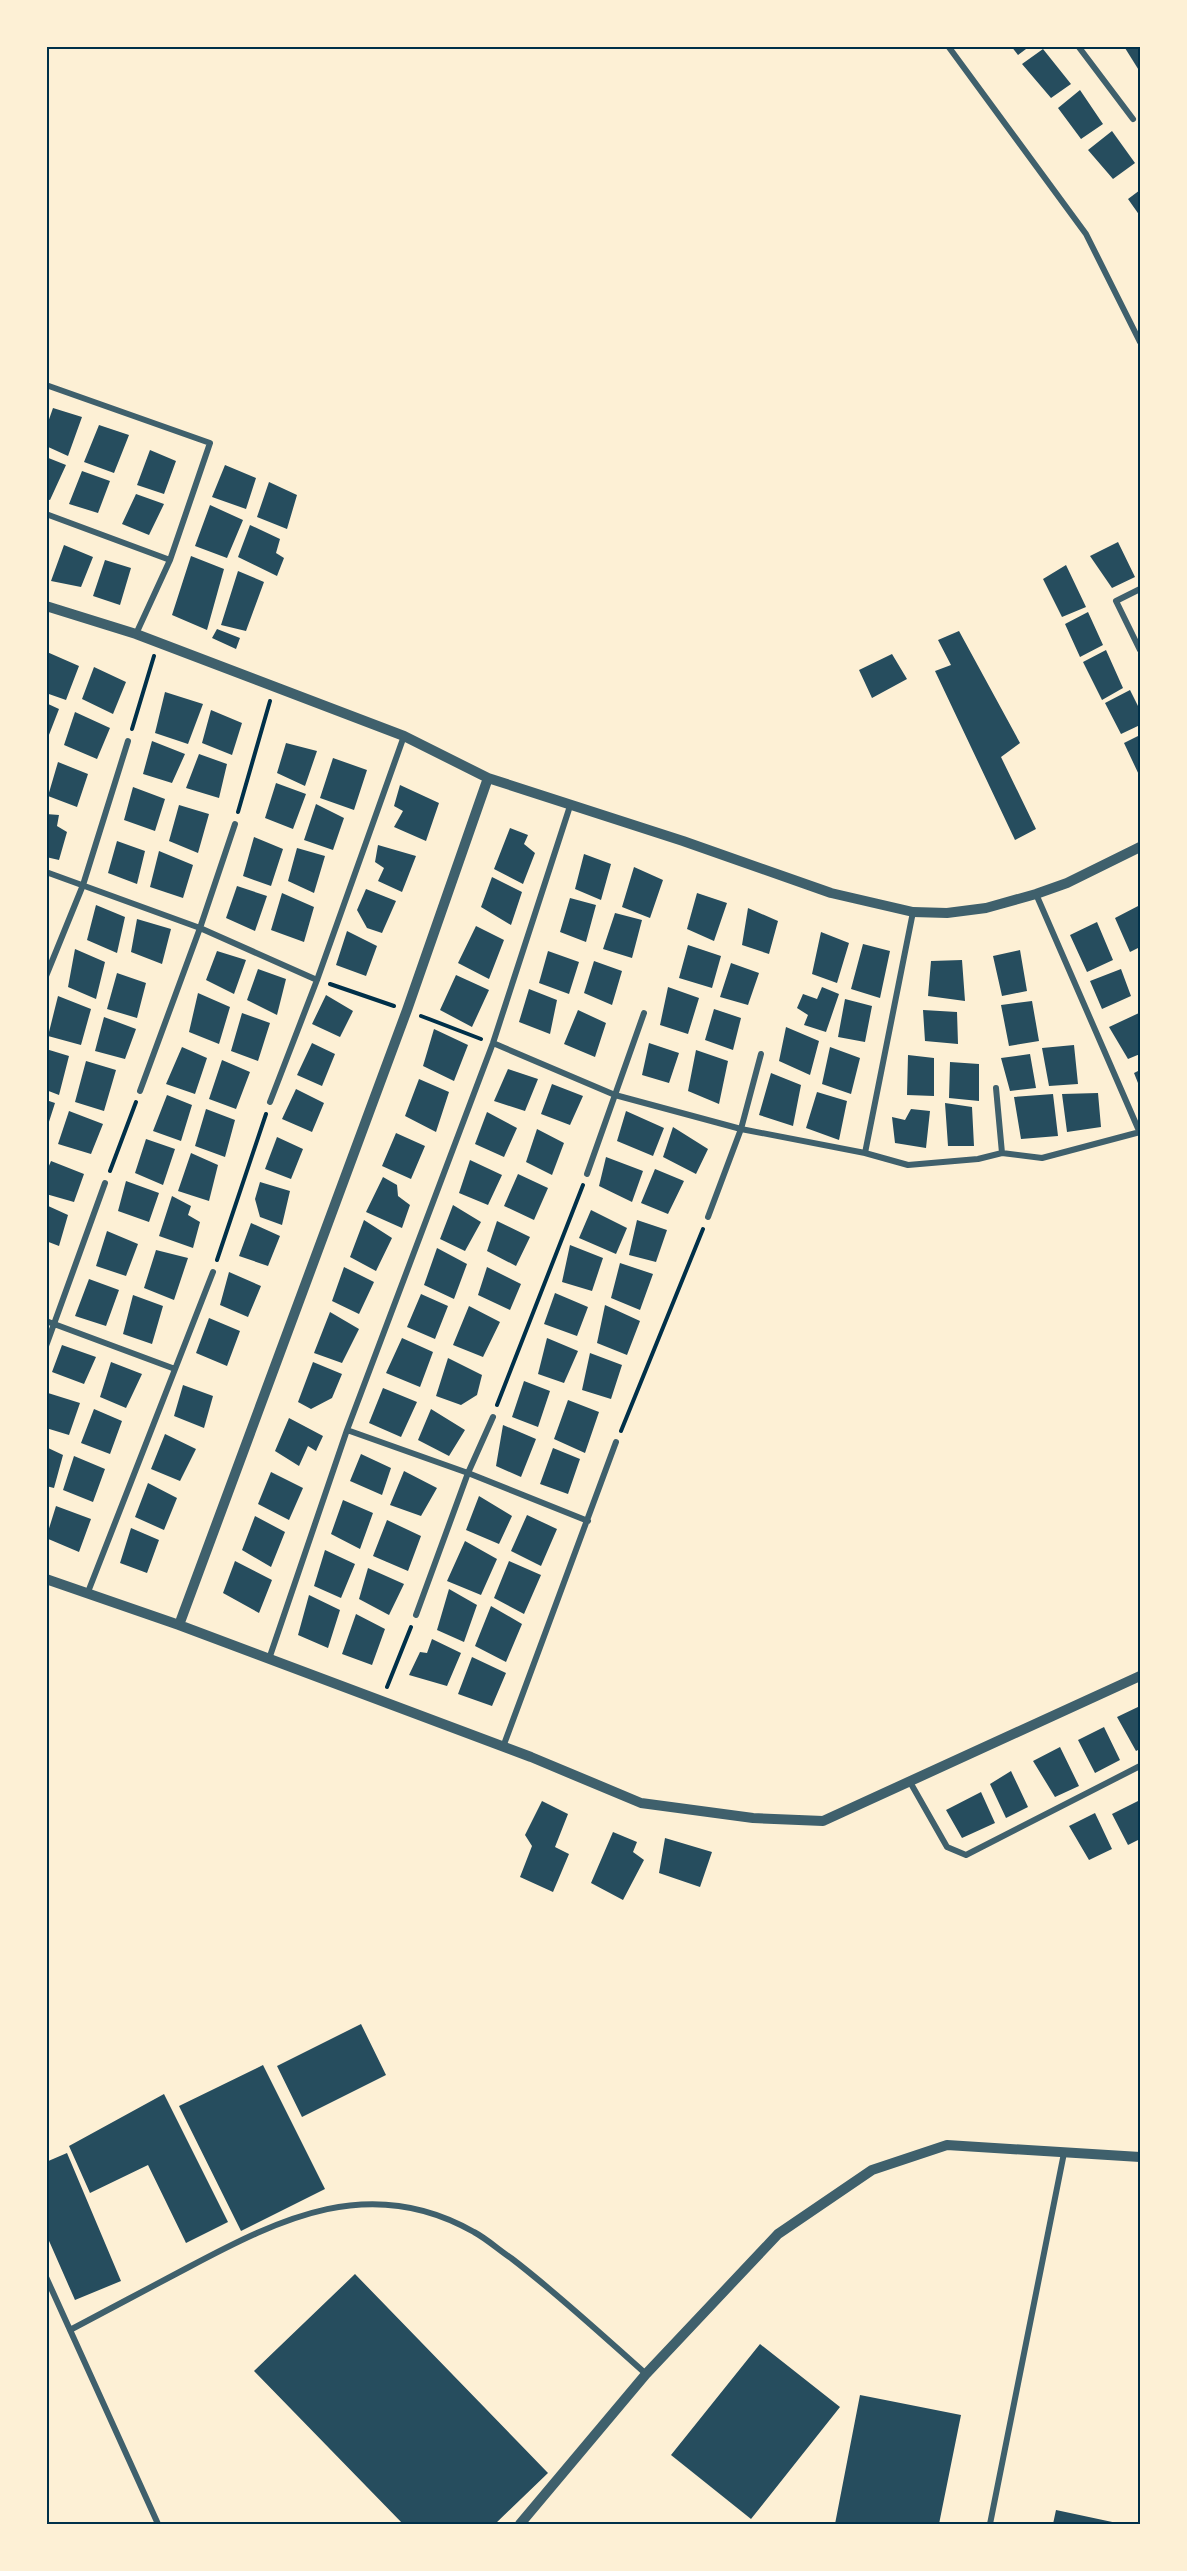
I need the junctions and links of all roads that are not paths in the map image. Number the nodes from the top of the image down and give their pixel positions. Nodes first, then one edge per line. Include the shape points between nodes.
1 (948, 46) edge
2 (1078, 46) edge
3 (1133, 119) dead end
4 (1140, 342) edge
5 (46, 385) edge
6 (46, 514) edge
7 (170, 560) junction
8 (1140, 589) edge
9 (46, 606) edge
10 (136, 634) junction
11 (1140, 650) edge
12 (404, 736) junction
13 (128, 741) road end
14 (488, 778) junction
15 (570, 806) junction
16 (235, 824) road end
17 (1140, 847) edge
18 (46, 872) edge
19 (83, 885) junction
20 (1036, 894) junction
21 (914, 912) junction
22 (200, 928) junction
23 (46, 976) edge
24 (318, 980) junction
25 (644, 1013) dead end
26 (493, 1043) junction
27 (761, 1054) dead end
28 (996, 1088) dead end
29 (140, 1091) road end
30 (615, 1095) junction
31 (270, 1102) road end
32 (741, 1129) junction
33 (1140, 1133) edge
34 (865, 1153) junction
35 (1002, 1153) junction
36 (587, 1174) road end
37 (105, 1183) road end
38 (708, 1217) road end
39 (213, 1272) road end
40 (46, 1321) edge
41 (55, 1324) junction
42 (46, 1346) edge
43 (175, 1369) junction
44 (493, 1417) road end
45 (347, 1430) junction
46 (616, 1442) road end
47 (468, 1473) junction
48 (588, 1521) junction
49 (46, 1580) edge
50 (88, 1592) junction
51 (416, 1615) road end
52 (179, 1625) junction
53 (269, 1659) junction
54 (1140, 1676) edge
55 (503, 1747) junction
56 (1140, 1766) edge
57 (910, 1782) junction
58 (1064, 2153) junction
59 (1140, 2157) edge
60 (46, 2277) edge
61 (70, 2330) junction
62 (646, 2374) junction
63 (158, 2524) edge
64 (520, 2524) edge
65 (990, 2524) edge

1 - 4 street via 1086,234
2 - 3 street
5 - 7 street via 210,443
6 - 7 street
7 - 10 street
8 - 11 street via 1116,601
9 - 10 street
10 - 12 street
12 - 14 street
12 - 24 street
13 - 19 street
14 - 15 street
14 - 52 street via 407,1011
15 - 21 street via 831,893
15 - 26 street
16 - 22 street
17 - 20 street
18 - 19 street
19 - 22 street
19 - 23 street
20 - 21 street via 986,908
20 - 33 street
21 - 34 street
22 - 24 street
22 - 29 street
24 - 31 street
25 - 30 street
26 - 30 street
26 - 45 street
27 - 32 street
28 - 35 street
30 - 32 street
30 - 36 street
32 - 34 street
32 - 38 street
33 - 35 street via 1042,1158
34 - 35 street via 908,1165
37 - 41 street
39 - 43 street
40 - 41 street
41 - 42 street
41 - 43 street
43 - 50 street
44 - 47 street
45 - 47 street
45 - 53 street
46 - 48 street
47 - 48 street
47 - 51 street
48 - 55 street
49 - 50 street
50 - 52 street
52 - 53 street
53 - 55 street
54 - 57 street
55 - 57 street via 641,1803 753,1818 823,1821
56 - 57 street via 966,1854 947,1847
58 - 59 street
58 - 62 street via 947,2145 872,2170 778,2234
58 - 65 street
60 - 61 street
61 - 62 street via 239,2240 294,2216 338,2206 388,2204 422,2208 474,2232 544,2283
61 - 63 street
62 - 64 street

